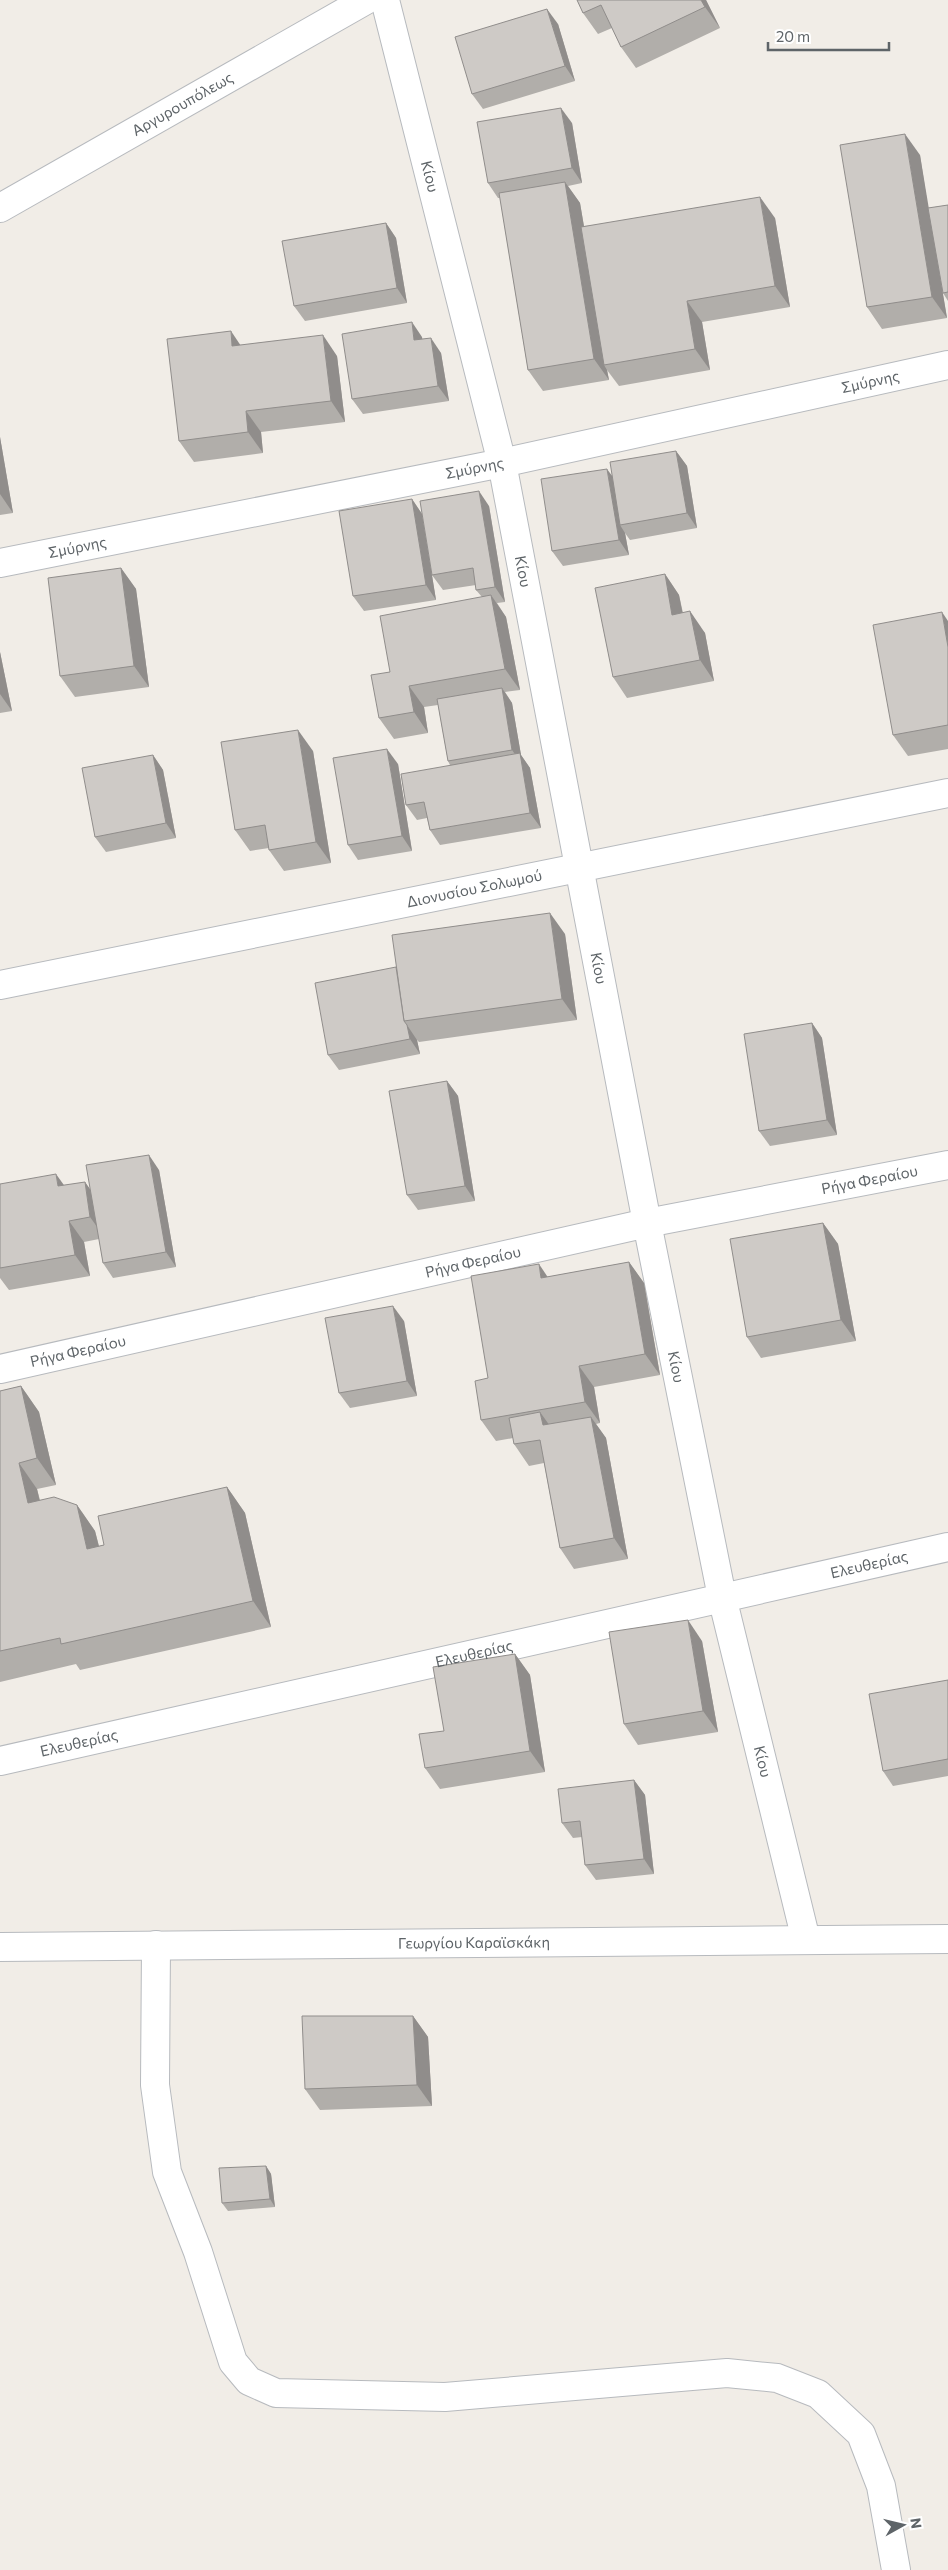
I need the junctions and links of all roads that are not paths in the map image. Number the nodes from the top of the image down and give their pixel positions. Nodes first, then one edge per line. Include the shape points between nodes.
1 (366, 0) edge
2 (385, 0) edge
3 (0, 208) edge
4 (948, 365) edge
5 (502, 463) junction
6 (0, 563) edge
7 (948, 793) edge
8 (580, 868) junction
9 (0, 985) edge
10 (948, 1165) edge
11 (647, 1223) junction
12 (0, 1370) edge
13 (948, 1547) edge
14 (722, 1597) junction
15 (0, 1761) edge
16 (948, 1939) edge
17 (806, 1940) junction
18 (156, 1945) junction
19 (0, 1946) edge
20 (896, 2570) edge

1 - 3 street, Αργυρουπόλεως
2 - 5 street, Κίου
4 - 5 street, Σμύρνης
5 - 6 street, Σμύρνης
5 - 8 street, Κίου
7 - 8 street, Διονυσίου Σολωμού
8 - 9 street, Διονυσίου Σολωμού
8 - 11 street, Κίου
10 - 11 street, Ρήγα Φεραίου
11 - 12 street, Ρήγα Φεραίου
11 - 14 street, Κίου
13 - 14 street, Ελευθερίας
14 - 15 street, Ελευθερίας
14 - 17 street, Κίου
16 - 17 street, Γεωργίου Καραϊσκάκη
17 - 18 street, Γεωργίου Καραϊσκάκη
18 - 19 street, Γεωργίου Καραϊσκάκη
18 - 20 street via 155,2085 167,2172 198,2252 233,2362 249,2381 276,2393 445,2397 727,2373 777,2378 818,2394 861,2434 882,2486

